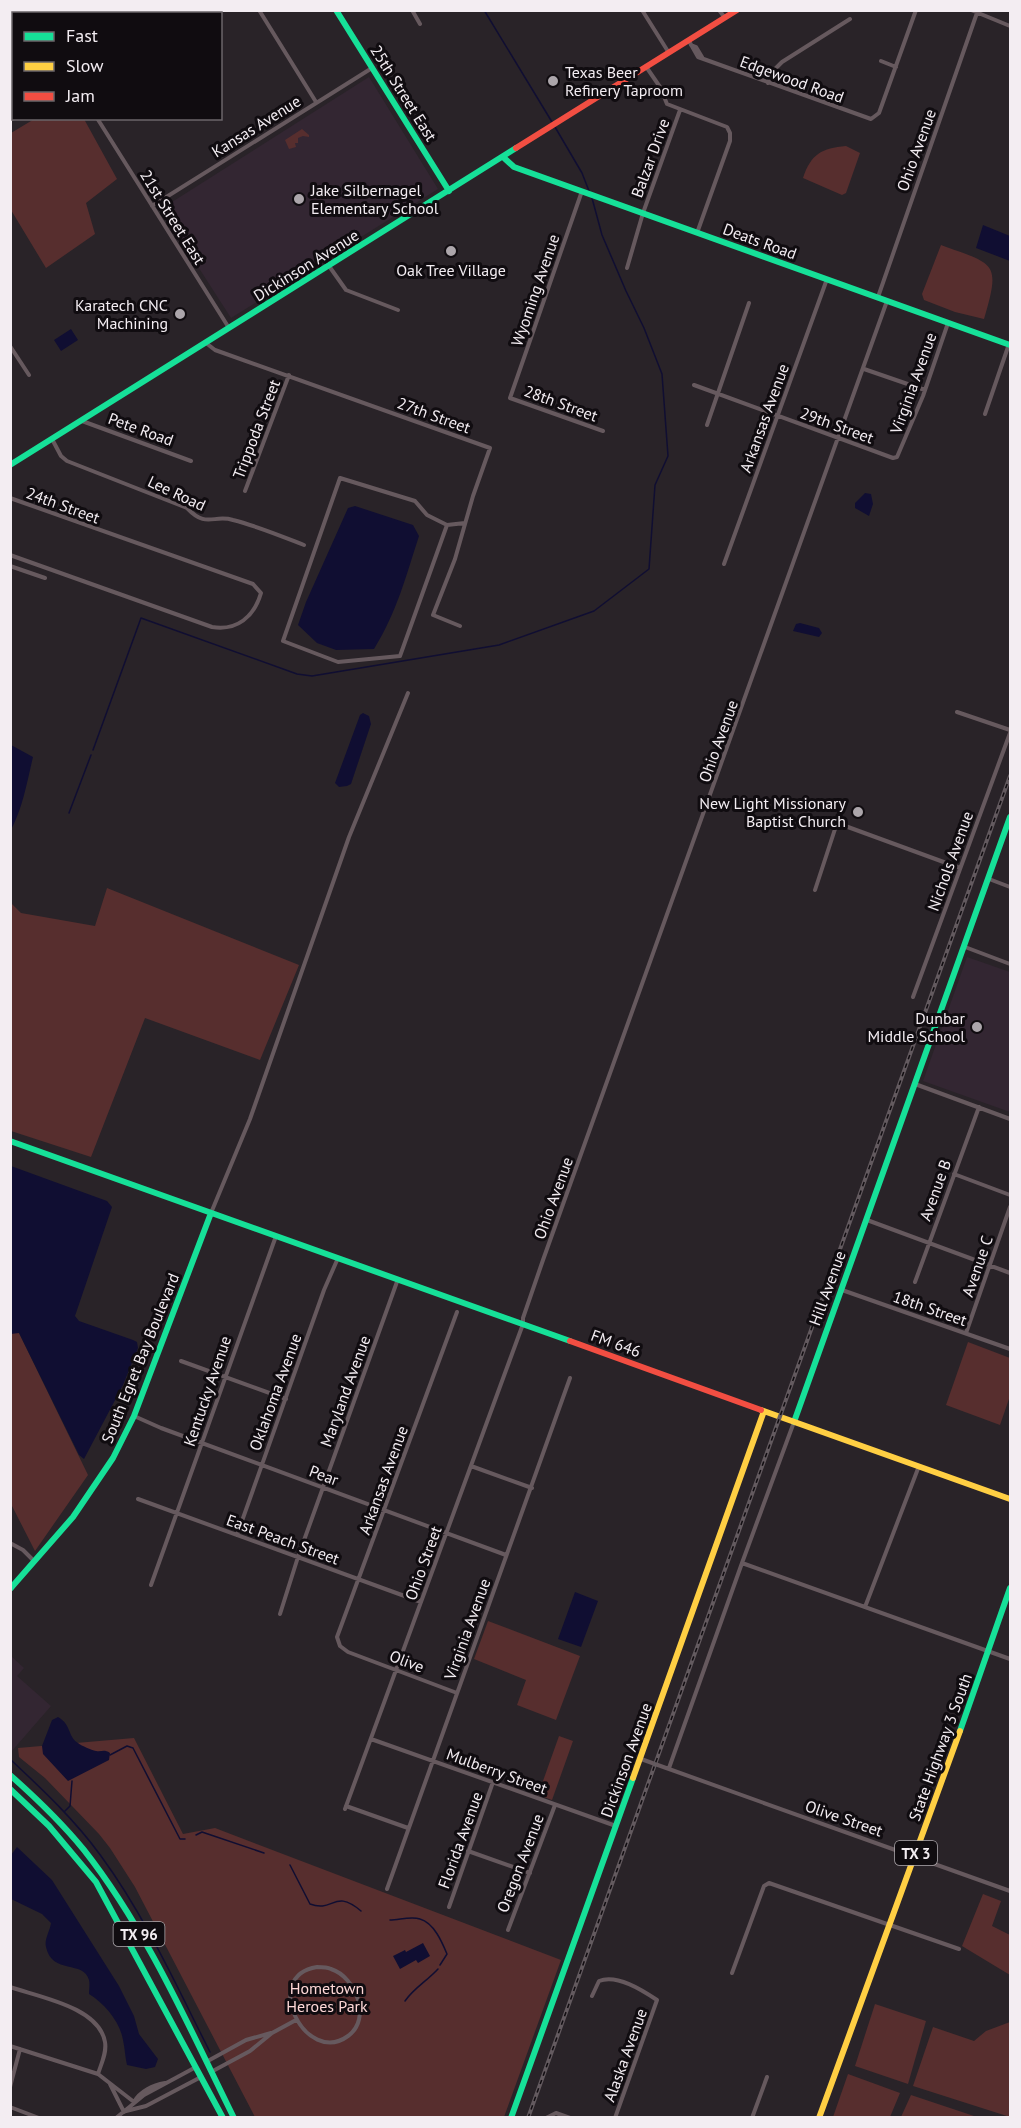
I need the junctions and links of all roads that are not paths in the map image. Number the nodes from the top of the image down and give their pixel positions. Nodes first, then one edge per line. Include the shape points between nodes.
1 (259, 10) edge
2 (336, 10) edge
3 (412, 10) edge
4 (642, 10) edge
5 (719, 10) edge
6 (737, 10) edge
7 (916, 10) edge
8 (970, 10) edge
9 (977, 12) edge
10 (724, 18) junction
11 (850, 19) dead end
12 (420, 24) dead end
13 (1011, 26) edge
14 (690, 43) junction
15 (670, 54) junction
16 (881, 61) dead end
17 (372, 67) junction
18 (896, 67) junction
19 (647, 68) junction
20 (768, 83) junction
21 (316, 102) junction
22 (680, 110) junction
23 (98, 120) edge
24 (503, 157) junction
25 (449, 190) junction
26 (583, 191) junction
27 (152, 206) junction
28 (643, 213) junction
29 (697, 232) junction
30 (329, 266) junction
31 (627, 268) dead end
32 (827, 279) junction
33 (888, 301) junction
34 (749, 303) dead end
35 (398, 310) dead end
36 (948, 323) junction
37 (229, 328) junction
38 (206, 343) junction
39 (1010, 345) edge
40 (10, 346) edge
41 (864, 369) junction
42 (29, 375) dead end
43 (289, 375) junction
44 (694, 385) dead end
45 (925, 390) junction
46 (717, 394) junction
47 (510, 398) joint
48 (984, 414) dead end
49 (778, 416) junction
50 (82, 421) junction
51 (706, 425) dead end
52 (603, 431) dead end
53 (839, 438) junction
54 (52, 439) junction
55 (900, 451) joint
56 (191, 461) dead end
57 (10, 465) edge
58 (245, 491) dead end
59 (10, 498) edge
60 (465, 523) junction
61 (447, 525) junction
62 (304, 544) dead end
63 (10, 555) edge
64 (724, 564) dead end
65 (10, 566) edge
66 (45, 578) dead end
67 (460, 626) dead end
68 (408, 693) dead end
69 (957, 712) dead end
70 (1011, 732) edge
71 (1011, 817) edge
72 (960, 868) junction
73 (989, 879) junction
74 (1011, 887) edge
75 (814, 890) dead end
76 (964, 947) junction
77 (1011, 964) edge
78 (913, 997) dead end
79 (915, 1084) junction
80 (979, 1107) junction
81 (1011, 1119) edge
82 (10, 1141) edge
83 (954, 1174) junction
84 (1011, 1195) edge
85 (1011, 1207) edge
86 (211, 1213) junction
87 (867, 1220) junction
88 (276, 1236) junction
89 (928, 1243) junction
90 (338, 1258) junction
91 (989, 1265) junction
92 (1011, 1273) edge
93 (398, 1279) junction
94 (915, 1282) dead end
95 (841, 1289) junction
96 (906, 1304) dead end
97 (904, 1311) junction
98 (456, 1312) dead end
99 (523, 1324) junction
100 (966, 1333) junction
101 (1011, 1350) edge
102 (181, 1361) dead end
103 (225, 1377) junction
104 (570, 1378) dead end
105 (285, 1399) junction
106 (764, 1411) junction
107 (134, 1416) junction
108 (794, 1422) junction
109 (202, 1443) junction
110 (262, 1465) junction
111 (471, 1466) junction
112 (920, 1466) junction
113 (324, 1487) junction
114 (532, 1488) junction
115 (138, 1499) dead end
116 (1011, 1499) edge
117 (385, 1510) junction
118 (177, 1514) junction
119 (447, 1533) junction
120 (237, 1535) junction
121 (10, 1543) edge
122 (506, 1555) junction
123 (298, 1557) junction
124 (35, 1562) junction
125 (742, 1563) junction
126 (359, 1580) junction
127 (150, 1585) dead end
128 (1011, 1588) edge
129 (10, 1589) edge
130 (421, 1602) junction
131 (865, 1607) junction
132 (280, 1614) dead end
133 (348, 1652) joint
134 (988, 1652) junction
135 (1011, 1659) edge
136 (396, 1669) junction
137 (458, 1693) junction
138 (371, 1739) junction
139 (640, 1759) junction
140 (432, 1761) junction
141 (669, 1768) junction
142 (10, 1775) edge
143 (493, 1782) junction
144 (10, 1789) edge
145 (555, 1805) junction
146 (616, 1826) junction
147 (408, 1828) junction
148 (468, 1851) junction
149 (915, 1856) junction
150 (530, 1873) junction
151 (387, 1888) dead end
152 (1011, 1891) edge
153 (448, 1907) dead end
154 (890, 1924) junction
155 (508, 1930) dead end
156 (959, 1949) dead end
157 (732, 1973) dead end
158 (10, 1987) edge
159 (592, 1996) dead end
160 (296, 2020) junction
161 (272, 2033) junction
162 (10, 2046) edge
163 (234, 2047) junction
164 (20, 2049) junction
165 (239, 2057) junction
166 (206, 2062) junction
167 (196, 2067) junction
168 (211, 2072) junction
169 (98, 2074) junction
170 (202, 2077) junction
171 (767, 2077) dead end
172 (108, 2081) junction
173 (10, 2087) edge
174 (134, 2102) junction
175 (10, 2107) edge
176 (125, 2112) junction
177 (39, 2118) edge
178 (116, 2118) edge
179 (223, 2118) edge
180 (234, 2118) edge
181 (511, 2118) edge
182 (546, 2118) edge
183 (570, 2118) edge
184 (615, 2118) edge
185 (752, 2118) edge
186 (819, 2118) edge

1 - 21 street
2 - 17 main road, 25th Street East
3 - 12 street
4 - 15 street
5 - 10 street
6 - 10 main road, Dickinson Avenue
7 - 18 street
8 - 9 street
9 - 13 street
9 - 33 street, Ohio Avenue via 876,297
10 - 14 main road, Dickinson Avenue
11 - 20 street via 782,62
14 - 15 main road, Dickinson Avenue
14 - 20 street, Edgewood Road via 698,57
15 - 19 main road, Dickinson Avenue
16 - 18 street
17 - 21 street, Kansas Avenue
17 - 25 main road, 25th Street East
18 - 20 street, Edgewood Road via 879,112 868,119
19 - 22 street via 667,104
19 - 24 main road, Dickinson Avenue
21 - 27 street, Kansas Avenue
22 - 28 street, Balzar Drive
22 - 29 street via 727,127 730,133
23 - 27 street, 21st Street East
24 - 25 main road, Dickinson Avenue
24 - 26 main road, Deats Road via 514,166
25 - 30 main road, Dickinson Avenue
26 - 28 main road, Deats Road
26 - 47 street, Wyoming Avenue
27 - 37 street, 21st Street East
28 - 29 main road, Deats Road
28 - 31 street
29 - 32 main road, Deats Road
30 - 35 street via 346,290
30 - 37 main road, Dickinson Avenue
32 - 33 main road, Deats Road
32 - 49 street, Arkansas Avenue
33 - 36 main road, Deats Road
33 - 41 street, Ohio Avenue
34 - 46 street
36 - 39 main road, Deats Road
36 - 45 street, Virginia Avenue
37 - 38 main road, Dickinson Avenue
38 - 43 street, 27th Street via 215,350
38 - 50 main road, Dickinson Avenue
39 - 48 street
40 - 42 street
41 - 45 street
41 - 53 street, Ohio Avenue
43 - 58 street, Trippoda Street
43 - 60 street, 27th Street via 490,448
44 - 46 street, 29th Street
45 - 55 street, Virginia Avenue
46 - 49 street, 29th Street
46 - 51 street
47 - 52 street, 28th Street
49 - 53 street, 29th Street
49 - 64 street, Arkansas Avenue
50 - 54 main road, Dickinson Avenue
50 - 56 street, Pete Road
53 - 55 street, 29th Street via 893,458
53 - 99 street, Ohio Avenue
54 - 57 main road, Dickinson Avenue
54 - 62 street, Lee Road via 67,461 187,507 195,516 210,521 230,519
59 - 63 street, 24th Street via 253,584 261,593 252,613 235,626 223,629
60 - 61 street
60 - 67 street, 27th Street via 433,615
61 - 61 street via 400,656 338,662 283,641 340,478 415,501 427,515
65 - 66 street
68 - 86 street via 350,837 250,1119
69 - 70 street
70 - 72 street, Nichols Avenue
71 - 73 main road, Hill Avenue
72 - 75 street via 837,823
72 - 78 street, Nichols Avenue
73 - 74 street
73 - 76 main road, Hill Avenue
76 - 77 street
76 - 79 main road, Hill Avenue
79 - 80 street
79 - 87 main road, Hill Avenue
80 - 81 street
80 - 83 street, Avenue B
82 - 86 main road, FM 646
83 - 84 street
83 - 89 street, Avenue B
85 - 91 street, Avenue C
86 - 88 main road, FM 646 / FM 646
86 - 107 main road, South Egret Bay Boulevard
87 - 89 street
87 - 95 main road, Hill Avenue
88 - 90 main road, FM 646 / FM 646
88 - 103 street, Kentucky Avenue
89 - 91 street
89 - 94 street, Avenue B
90 - 93 main road, FM 646 / FM 646
90 - 105 street, Oklahoma Avenue
91 - 92 street
91 - 100 street, Avenue C
93 - 99 main road, FM 646 / FM 646
93 - 113 street, Maryland Avenue
95 - 97 street, 18th Street
95 - 108 main road, Hill Avenue
96 - 97 street
97 - 100 street, 18th Street
98 - 117 street, Arkansas Avenue
99 - 106 main road, FM 646 / FM 646
99 - 111 street, Ohio Street
100 - 101 street, 18th Street
102 - 103 street
103 - 105 street
103 - 109 street, Kentucky Avenue
104 - 114 street, Virginia Avenue
105 - 110 street, Oklahoma Avenue
106 - 108 main road, FM 646 / FM 646
106 - 139 main road, Dickinson Avenue
107 - 109 street, Pear
107 - 124 main road, South Egret Bay Boulevard via 94,1487
108 - 112 main road, FM 646 / FM 646
108 - 125 street, Hill Avenue
109 - 110 street, Pear
109 - 118 street, Kentucky Avenue
110 - 113 street, Pear
110 - 120 street, Oklahoma Avenue
111 - 114 street
111 - 119 street, Ohio Street
112 - 116 main road, FM 646 / FM 646
112 - 131 street
113 - 117 street, Pear
113 - 123 street, Maryland Avenue
114 - 122 street, Virginia Avenue
115 - 118 street, East Peach Street
117 - 119 street, Pear
117 - 126 street, Arkansas Avenue
118 - 120 street, East Peach Street
118 - 127 street, Kentucky Avenue
119 - 122 street, Pear
119 - 130 street, Ohio Street
120 - 123 street, East Peach Street
121 - 124 street
122 - 137 street, Virginia Avenue
123 - 126 street, East Peach Street
123 - 132 street, Maryland Avenue
124 - 129 main road, South Egret Bay Boulevard
125 - 131 street
125 - 141 street, Hill Avenue
126 - 130 street, East Peach Street
126 - 133 street, Arkansas Avenue via 337,1637
128 - 134 main road, State Highway 3 South / TX 3
130 - 136 street, Ohio Street
131 - 134 street
133 - 136 street, Olive
134 - 135 street
134 - 149 main road, State Highway 3 South / TX 3
136 - 137 street, Olive
136 - 138 street, Ohio Street
137 - 140 street, Virginia Avenue
138 - 140 street, Mulberry Street
138 - 147 street, Ohio Street via 346,1808
139 - 141 street, Olive Street
139 - 146 main road, Dickinson Avenue
140 - 143 street, Mulberry Street
140 - 147 street, Virginia Avenue
141 - 149 street, Olive Street
142 - 166 main road, TX 96 via 63,1826 108,1884 141,1936
143 - 145 street, Mulberry Street
143 - 148 street, Florida Avenue
144 - 167 main road, TX 96 via 49,1826 96,1882
145 - 146 street, Mulberry Street
145 - 150 street, Oregon Avenue
146 - 181 main road, Dickinson Avenue
147 - 151 street, Virginia Avenue
148 - 150 street
148 - 153 street, Florida Avenue
149 - 152 street, Olive Street
149 - 154 main road, State Highway 3 South / TX 3
150 - 155 street, Oregon Avenue
154 - 156 street
154 - 157 street via 768,1884
154 - 186 main road, State Highway 3 South / TX 3
158 - 169 street via 91,2018 105,2041
159 - 184 street, Alaska Avenue via 599,1981 607,1978 657,2000
160 - 160 street via 318,2039 344,2039 359,2023 355,1992 332,1969 317,1967 304,1971 291,1992
160 - 161 street
161 - 163 street
161 - 165 street
162 - 164 street
163 - 165 street
163 - 166 street
164 - 169 street
164 - 173 street
165 - 168 street
166 - 167 main road
166 - 168 main road, TX 96
167 - 170 main road, TX 96
167 - 174 street
168 - 170 main road
168 - 180 main road, TX 96
169 - 172 street
170 - 176 street via 146,2106
170 - 179 main road, TX 96
171 - 185 street
172 - 174 street
172 - 176 street
174 - 176 street
175 - 177 street
176 - 178 street
182 - 183 street via 556,2113

